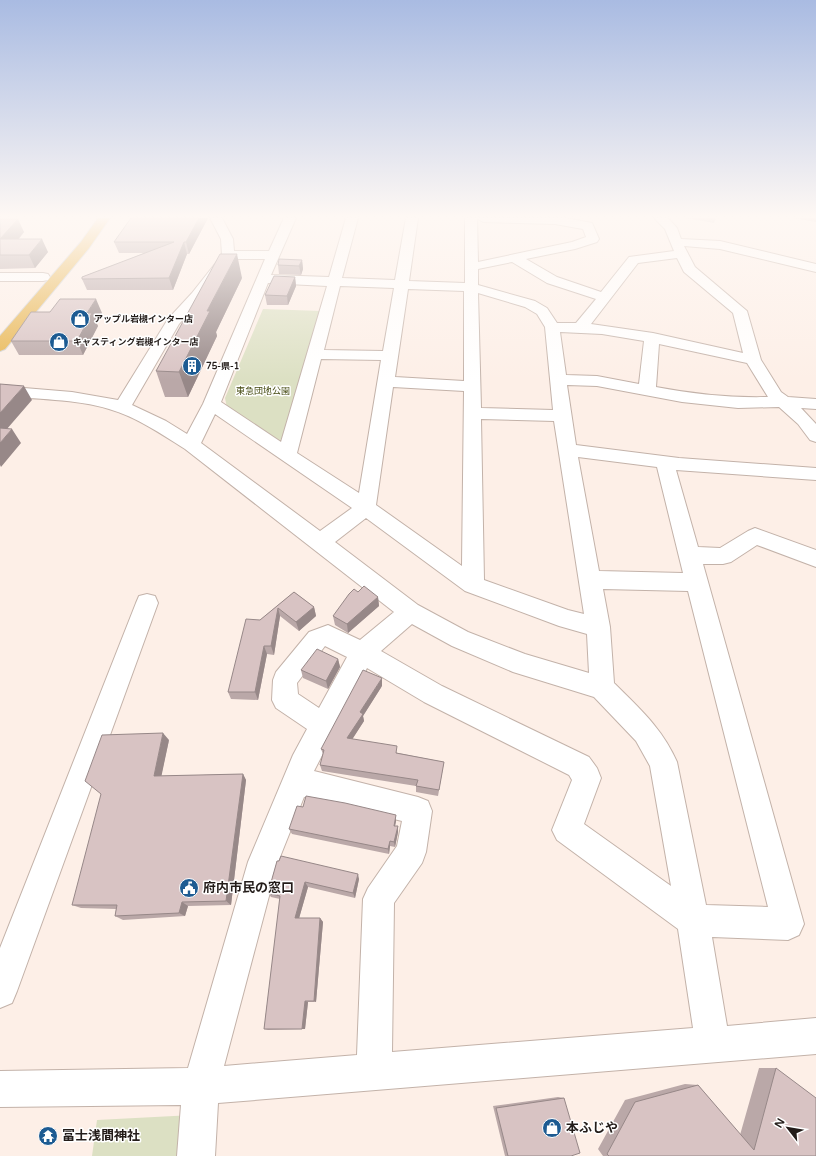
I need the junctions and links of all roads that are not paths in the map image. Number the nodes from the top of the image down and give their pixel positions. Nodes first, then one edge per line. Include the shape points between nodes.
1 (48, 272) edge
2 (62, 272) edge
3 (215, 272) edge
4 (266, 272) edge
5 (337, 272) edge
6 (403, 272) edge
7 (471, 272) edge
8 (538, 272) edge
9 (624, 272) edge
10 (693, 272) edge
11 (0, 277) edge
12 (43, 277) junction
13 (263, 279) junction
14 (334, 281) junction
15 (401, 284) junction
16 (471, 287) junction
17 (603, 297) junction
18 (14, 309) dead end
19 (552, 327) junction
20 (581, 327) junction
21 (652, 339) junction
22 (0, 346) edge
23 (314, 354) junction
24 (390, 356) junction
25 (753, 360) junction
26 (558, 380) junction
27 (386, 382) junction
28 (472, 386) junction
29 (0, 391) edge
30 (647, 391) junction
31 (783, 402) junction
32 (212, 404) junction
33 (816, 404) edge
34 (122, 408) junction
35 (472, 413) junction
36 (562, 416) junction
37 (816, 436) edge
38 (191, 445) junction
39 (568, 450) junction
40 (287, 455) junction
41 (665, 462) junction
42 (816, 474) edge
43 (366, 508) junction
44 (320, 542) junction
45 (690, 555) junction
46 (816, 559) edge
47 (590, 580) junction
48 (697, 582) junction
49 (473, 586) junction
50 (147, 603) dead end
51 (410, 612) junction
52 (598, 627) junction
53 (362, 653) junction
54 (602, 688) junction
55 (324, 725) junction
56 (296, 780) junction
57 (693, 920) junction
58 (0, 991) edge
59 (816, 1036) edge
60 (713, 1044) junction
61 (374, 1072) junction
62 (201, 1086) junction
63 (0, 1089) edge
64 (196, 1156) edge

1 - 12 highway
2 - 22 highway
3 - 34 street via 172,322
4 - 13 street
5 - 14 street
6 - 15 street
7 - 16 street
8 - 17 street via 552,280
9 - 17 street
10 - 25 street via 740,311
11 - 12 street
12 - 18 highway
13 - 14 street
13 - 32 street
14 - 15 street
14 - 23 street
15 - 16 street
15 - 24 street
16 - 19 street via 530,304 542,311
16 - 28 street
17 - 20 street
19 - 20 street
19 - 26 street
20 - 21 street
21 - 25 street
21 - 30 street
23 - 24 street
23 - 40 street
24 - 27 street
25 - 31 street via 775,395
26 - 30 street via 597,381
26 - 36 street
27 - 28 street
27 - 43 street
28 - 35 street
29 - 34 street via 72,396
30 - 31 street via 738,403
31 - 33 street
31 - 37 street via 804,420
32 - 38 street
32 - 40 street
34 - 38 street via 160,425
35 - 36 street
35 - 49 street
36 - 39 street
38 - 44 street
39 - 41 street
39 - 47 street
40 - 43 street
41 - 42 street
41 - 45 street
43 - 44 street
43 - 49 street
44 - 51 street
45 - 46 street via 723,556 755,536
45 - 48 street
47 - 48 street
47 - 52 street
48 - 57 street via 788,924
49 - 52 street via 567,619
50 - 58 street
51 - 53 street
51 - 54 street via 460,639 522,664
52 - 54 street
53 - 55 street
53 - 55 street via 328,636 317,639 285,680 285,700
53 - 57 street via 433,694 579,766 587,778 567,830
54 - 57 street via 645,732 663,762
55 - 56 street
56 - 61 street via 418,811 410,852 379,900
56 - 62 street via 263,862
57 - 60 street
59 - 60 street
60 - 61 street
61 - 62 street
62 - 63 street
62 - 64 street

